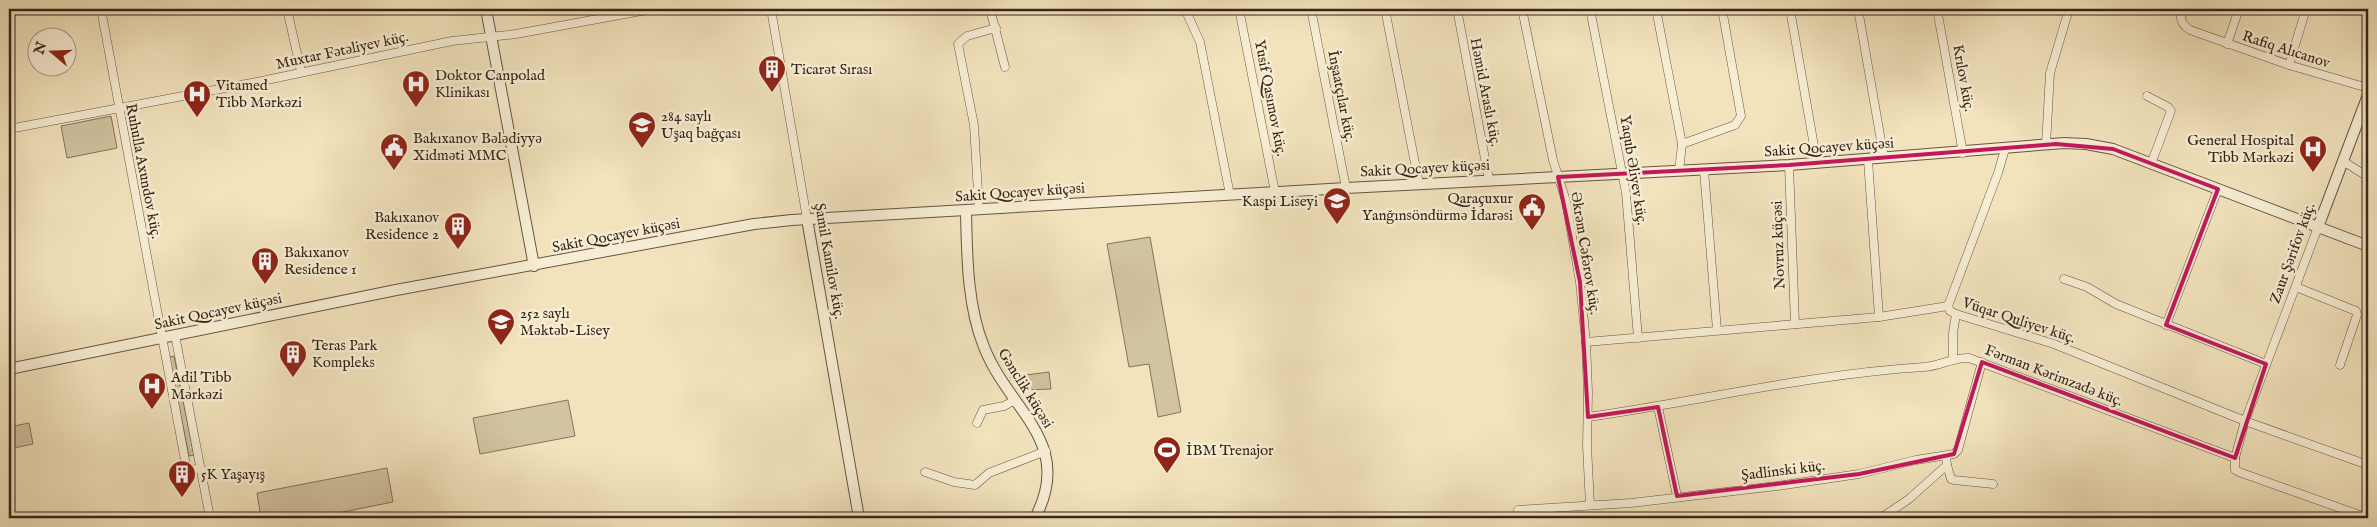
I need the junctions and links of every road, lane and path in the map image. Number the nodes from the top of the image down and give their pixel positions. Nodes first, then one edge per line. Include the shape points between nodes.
1 (101, 9) edge
2 (287, 9) edge
3 (486, 9) edge
4 (652, 9) edge
5 (771, 9) edge
6 (990, 9) edge
7 (1185, 9) edge
8 (1239, 9) edge
9 (1311, 9) edge
10 (1385, 9) edge
11 (1457, 9) edge
12 (1522, 9) edge
13 (1590, 9) edge
14 (1656, 9) edge
15 (1722, 9) edge
16 (1790, 9) edge
17 (1858, 9) edge
18 (1937, 9) edge
19 (2070, 9) edge
20 (2239, 9) edge
21 (2306, 9) edge
22 (2182, 10) edge
23 (996, 28) junction
24 (492, 37) junction
25 (2227, 44) junction
26 (2289, 66) junction
27 (1005, 68) dead end
28 (301, 72) junction
29 (2368, 88) edge
30 (2368, 95) edge
31 (2147, 96) dead end
32 (118, 108) junction
33 (9, 129) edge
34 (1682, 144) junction
35 (2046, 145) junction
36 (2005, 149) junction
37 (1963, 153) junction
38 (1884, 158) junction
39 (1868, 160) junction
40 (2343, 161) junction
41 (1817, 163) junction
42 (2151, 164) junction
43 (1789, 165) junction
44 (1704, 170) junction
45 (1679, 171) junction
46 (1623, 174) junction
47 (1558, 177) junction
48 (2368, 177) edge
49 (1489, 180) junction
50 (1419, 184) junction
51 (1346, 188) junction
52 (2218, 189) junction
53 (1275, 192) junction
54 (1230, 195) junction
55 (979, 210) junction
56 (966, 211) junction
57 (807, 218) junction
58 (2318, 227) junction
59 (2368, 246) edge
60 (534, 266) junction
61 (2064, 279) dead end
62 (2296, 287) junction
63 (1948, 306) junction
64 (1956, 314) junction
65 (1879, 317) junction
66 (1795, 324) junction
67 (2166, 325) junction
68 (1717, 330) junction
69 (175, 335) junction
70 (161, 338) junction
71 (1638, 338) junction
72 (1586, 342) junction
73 (1953, 360) junction
74 (1982, 362) junction
75 (2266, 364) junction
76 (2340, 366) dead end
77 (9, 369) edge
78 (1015, 400) junction
79 (1658, 407) junction
80 (1588, 417) junction
81 (2245, 421) junction
82 (977, 423) dead end
83 (1046, 451) junction
84 (1946, 457) junction
85 (2235, 458) junction
86 (1947, 465) junction
87 (2368, 465) edge
88 (201, 468) junction
89 (925, 472) dead end
90 (1993, 484) dead end
91 (1677, 496) junction
92 (1590, 505) junction
93 (1518, 510) dead end
94 (210, 518) edge
95 (859, 518) edge
96 (1035, 518) edge
97 (1880, 518) edge
98 (2368, 518) edge

1 - 32 street, Ruhulla Axundov küç.
2 - 28 street
3 - 24 street
4 - 24 street, Muxtar Fətəliyev küç.
5 - 57 street, Şamil Kamilov küç.
6 - 23 street
7 - 54 street via 1200,42
8 - 53 street, Yusif Qasımov küç.
9 - 51 street, İnşaatçılar küç.
10 - 50 street
11 - 49 street, Həmid Araslı küç.
12 - 47 street, Əkrəm Cəfərov küç.
13 - 46 street, Yaqub Əliyev küç.
14 - 34 street
15 - 34 street via 1741,116 1735,126
16 - 41 street
17 - 38 street
18 - 37 street, Krılov küç.
19 - 35 street via 2050,73
20 - 25 street
21 - 26 street
22 - 25 street, Rafiq Alıcanov via 2184,26
23 - 27 street
23 - 55 street via 967,36 958,44 974,125
24 - 28 street, Muxtar Fətəliyev küç. via 452,41
24 - 60 street
25 - 26 street, Rafiq Alıcanov
26 - 29 street, Rafiq Alıcanov
28 - 32 street, Muxtar Fətəliyev küç.
30 - 40 street, Zaur Şərifov küç.
31 - 42 street via 2171,111
32 - 33 street, Muxtar Fətəliyev küç.
32 - 70 street, Ruhulla Axundov küç.
34 - 45 street
35 - 36 street, Sakit Qocayev küçəsi
35 - 42 street, Sakit Qocayev küçəsi via 2079,143 2100,146
36 - 37 street, Sakit Qocayev küçəsi
36 - 63 street
37 - 38 street, Sakit Qocayev küçəsi
38 - 39 street, Sakit Qocayev küçəsi
39 - 41 street, Sakit Qocayev küçəsi
39 - 65 street
40 - 48 street
40 - 58 street, Zaur Şərifov küç.
41 - 43 street, Sakit Qocayev küçəsi
42 - 52 street, Sakit Qocayev küçəsi
43 - 44 street, Sakit Qocayev küçəsi
43 - 66 street, Novruz küçəsi
44 - 45 street, Sakit Qocayev küçəsi
44 - 68 street
45 - 46 street, Sakit Qocayev küçəsi
46 - 47 street, Sakit Qocayev küçəsi
46 - 71 street, Yaqub Əliyev küç.
47 - 49 street, Sakit Qocayev küçəsi
47 - 72 street, Əkrəm Cəfərov küç. via 1572,232
49 - 50 street, Sakit Qocayev küçəsi
50 - 51 street, Sakit Qocayev küçəsi
51 - 53 street, Sakit Qocayev küçəsi
52 - 58 street, Sakit Qocayev küçəsi
52 - 67 street
53 - 54 street, Sakit Qocayev küçəsi
54 - 55 street, Sakit Qocayev küçəsi
55 - 56 street, Sakit Qocayev küçəsi
56 - 57 street, Sakit Qocayev küçəsi
56 - 78 street, Gənclik küçəsi via 969,273 979,331 989,358
57 - 60 street, Sakit Qocayev küçəsi via 754,224
57 - 95 street, Şamil Kamilov küç.
58 - 59 street, Sakit Qocayev küçəsi
58 - 62 street, Zaur Şərifov küç.
60 - 69 street, Sakit Qocayev küçəsi
61 - 67 street
62 - 75 street, Zaur Şərifov küç.
62 - 76 street via 2356,311
63 - 64 street, Vüqar Quliyev küç.
63 - 65 street, Vüqar Quliyev küç.
64 - 73 street
64 - 81 street, Vüqar Quliyev küç. via 2054,344
65 - 66 street, Vüqar Quliyev küç.
66 - 68 street, Vüqar Quliyev küç.
67 - 75 street
68 - 71 street, Vüqar Quliyev küç.
69 - 70 street, Sakit Qocayev küçəsi
69 - 88 street
70 - 77 street, Sakit Qocayev küçəsi
70 - 88 street, Ruhulla Axundov küç. via 187,470
71 - 72 street, Vüqar Quliyev küç.
72 - 80 street, Əkrəm Cəfərov küç.
73 - 74 street, Fərman Kərimzadə küç. via 1969,358
73 - 79 street, Fərman Kərimzadə küç. via 1929,367 1888,369 1741,390
74 - 84 street via 1958,450
74 - 85 street, Fərman Kərimzadə küç.
75 - 81 street, Zaur Şərifov küç.
78 - 82 street via 983,410
78 - 83 street, Gənclik küçəsi
79 - 80 street, Fərman Kərimzadə küç.
79 - 91 street
80 - 92 street, Əkrəm Cəfərov küç.
81 - 85 street, Zaur Şərifov küç.
81 - 87 street, Vüqar Quliyev küç.
83 - 89 street via 989,473 975,485
83 - 96 street, Gənclik küçəsi via 1046,489
84 - 86 street
84 - 91 street, Şadlinski küç. via 1916,460 1859,474
85 - 98 street via 2235,470
86 - 90 street via 1951,479
86 - 97 street via 1909,499
88 - 94 street
91 - 92 street, Şadlinski küç.
92 - 93 street, Şadlinski küç.

